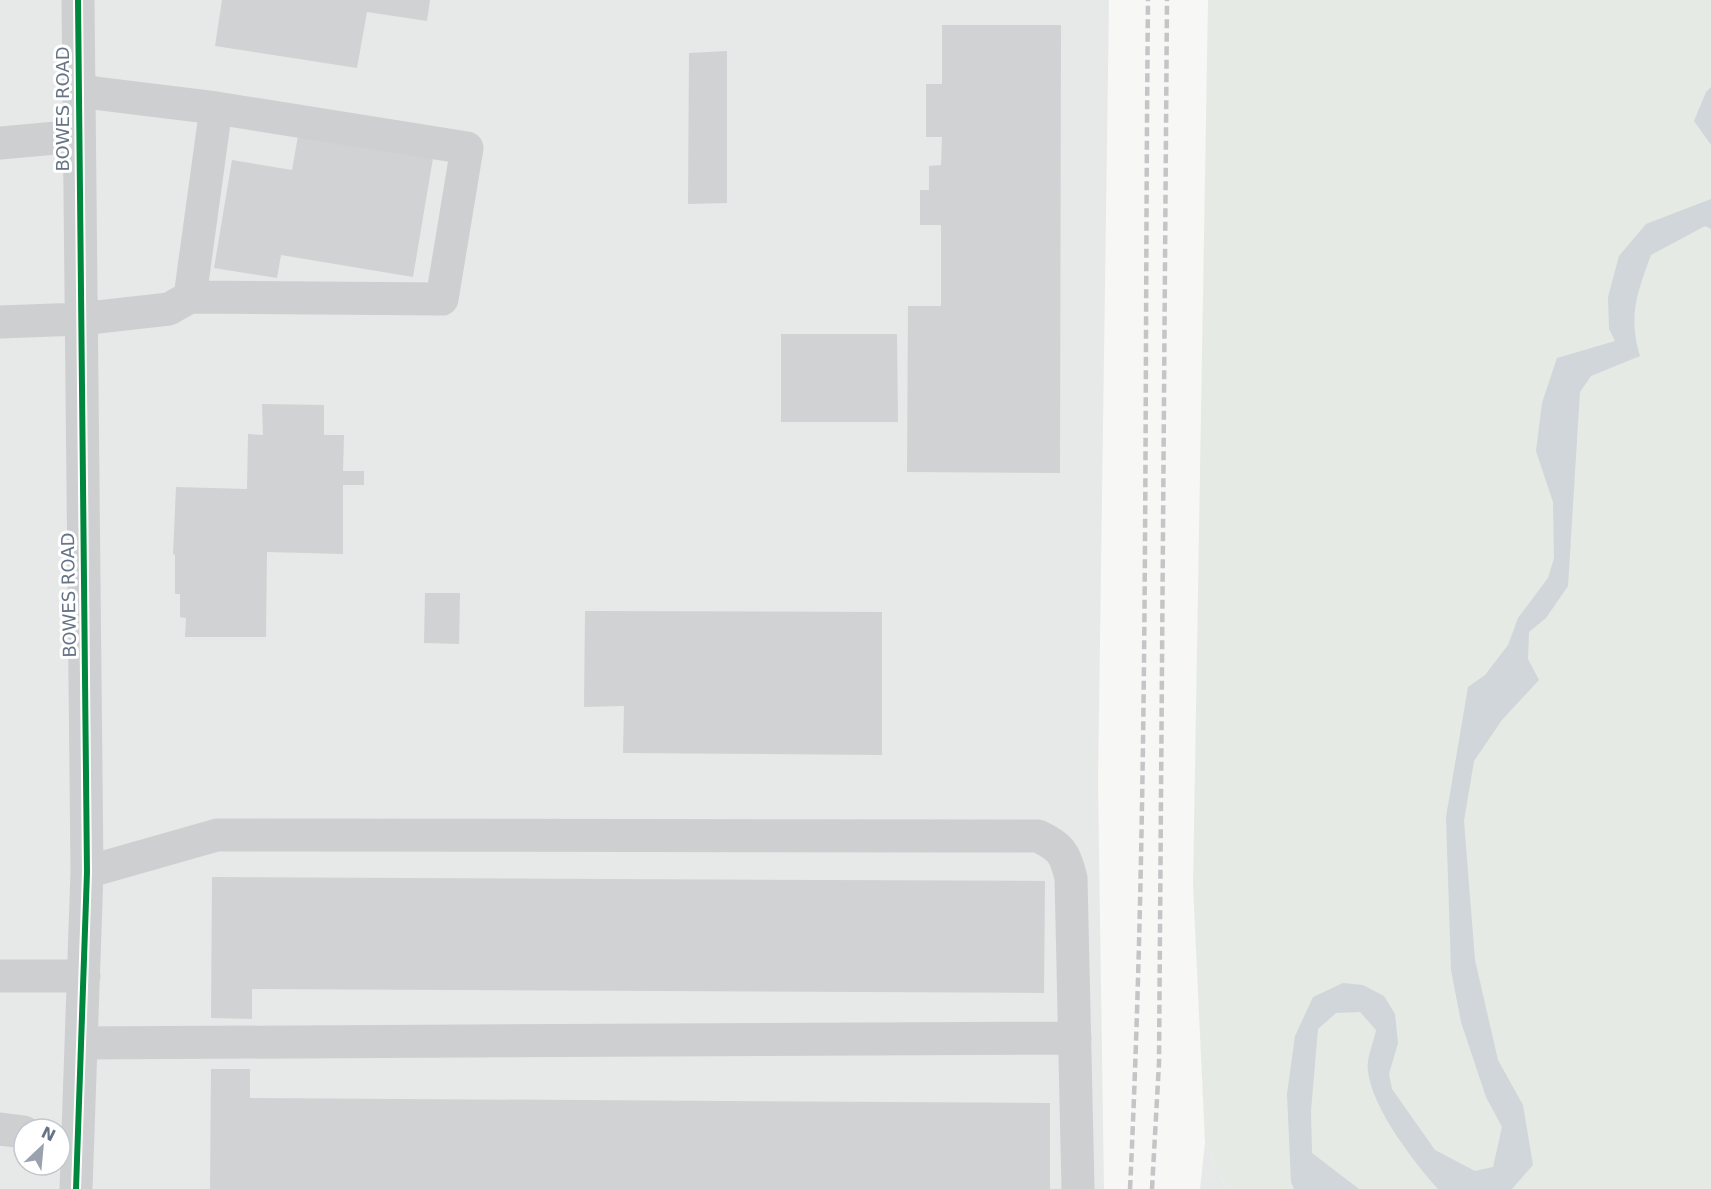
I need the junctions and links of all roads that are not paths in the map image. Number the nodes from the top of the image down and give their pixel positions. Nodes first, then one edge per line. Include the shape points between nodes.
1 (78, 0) edge
2 (78, 91) junction
3 (216, 108) junction
4 (78, 136) junction
5 (0, 144) edge
6 (190, 297) junction
7 (80, 319) junction
8 (0, 322) edge
9 (87, 872) junction
10 (0, 975) edge
11 (84, 976) junction
12 (1075, 1038) junction
13 (81, 1043) junction
14 (71, 1117) edge
15 (72, 1159) edge
16 (76, 1189) edge
17 (1078, 1189) edge

1 - 2 street, BOWES ROAD
2 - 3 street
2 - 4 street, BOWES ROAD
3 - 6 street
3 - 6 street via 467,148 442,299
4 - 5 street
4 - 7 street, BOWES ROAD
6 - 7 street via 169,309
7 - 8 street
7 - 9 street, BOWES ROAD
9 - 11 street, BOWES ROAD
9 - 12 street via 217,835 1038,836 1056,844 1067,859 1071,878
10 - 11 street
11 - 13 street, BOWES ROAD
12 - 13 street
12 - 17 street
13 - 14 street, BOWES ROAD
15 - 16 street, BOWES ROAD

